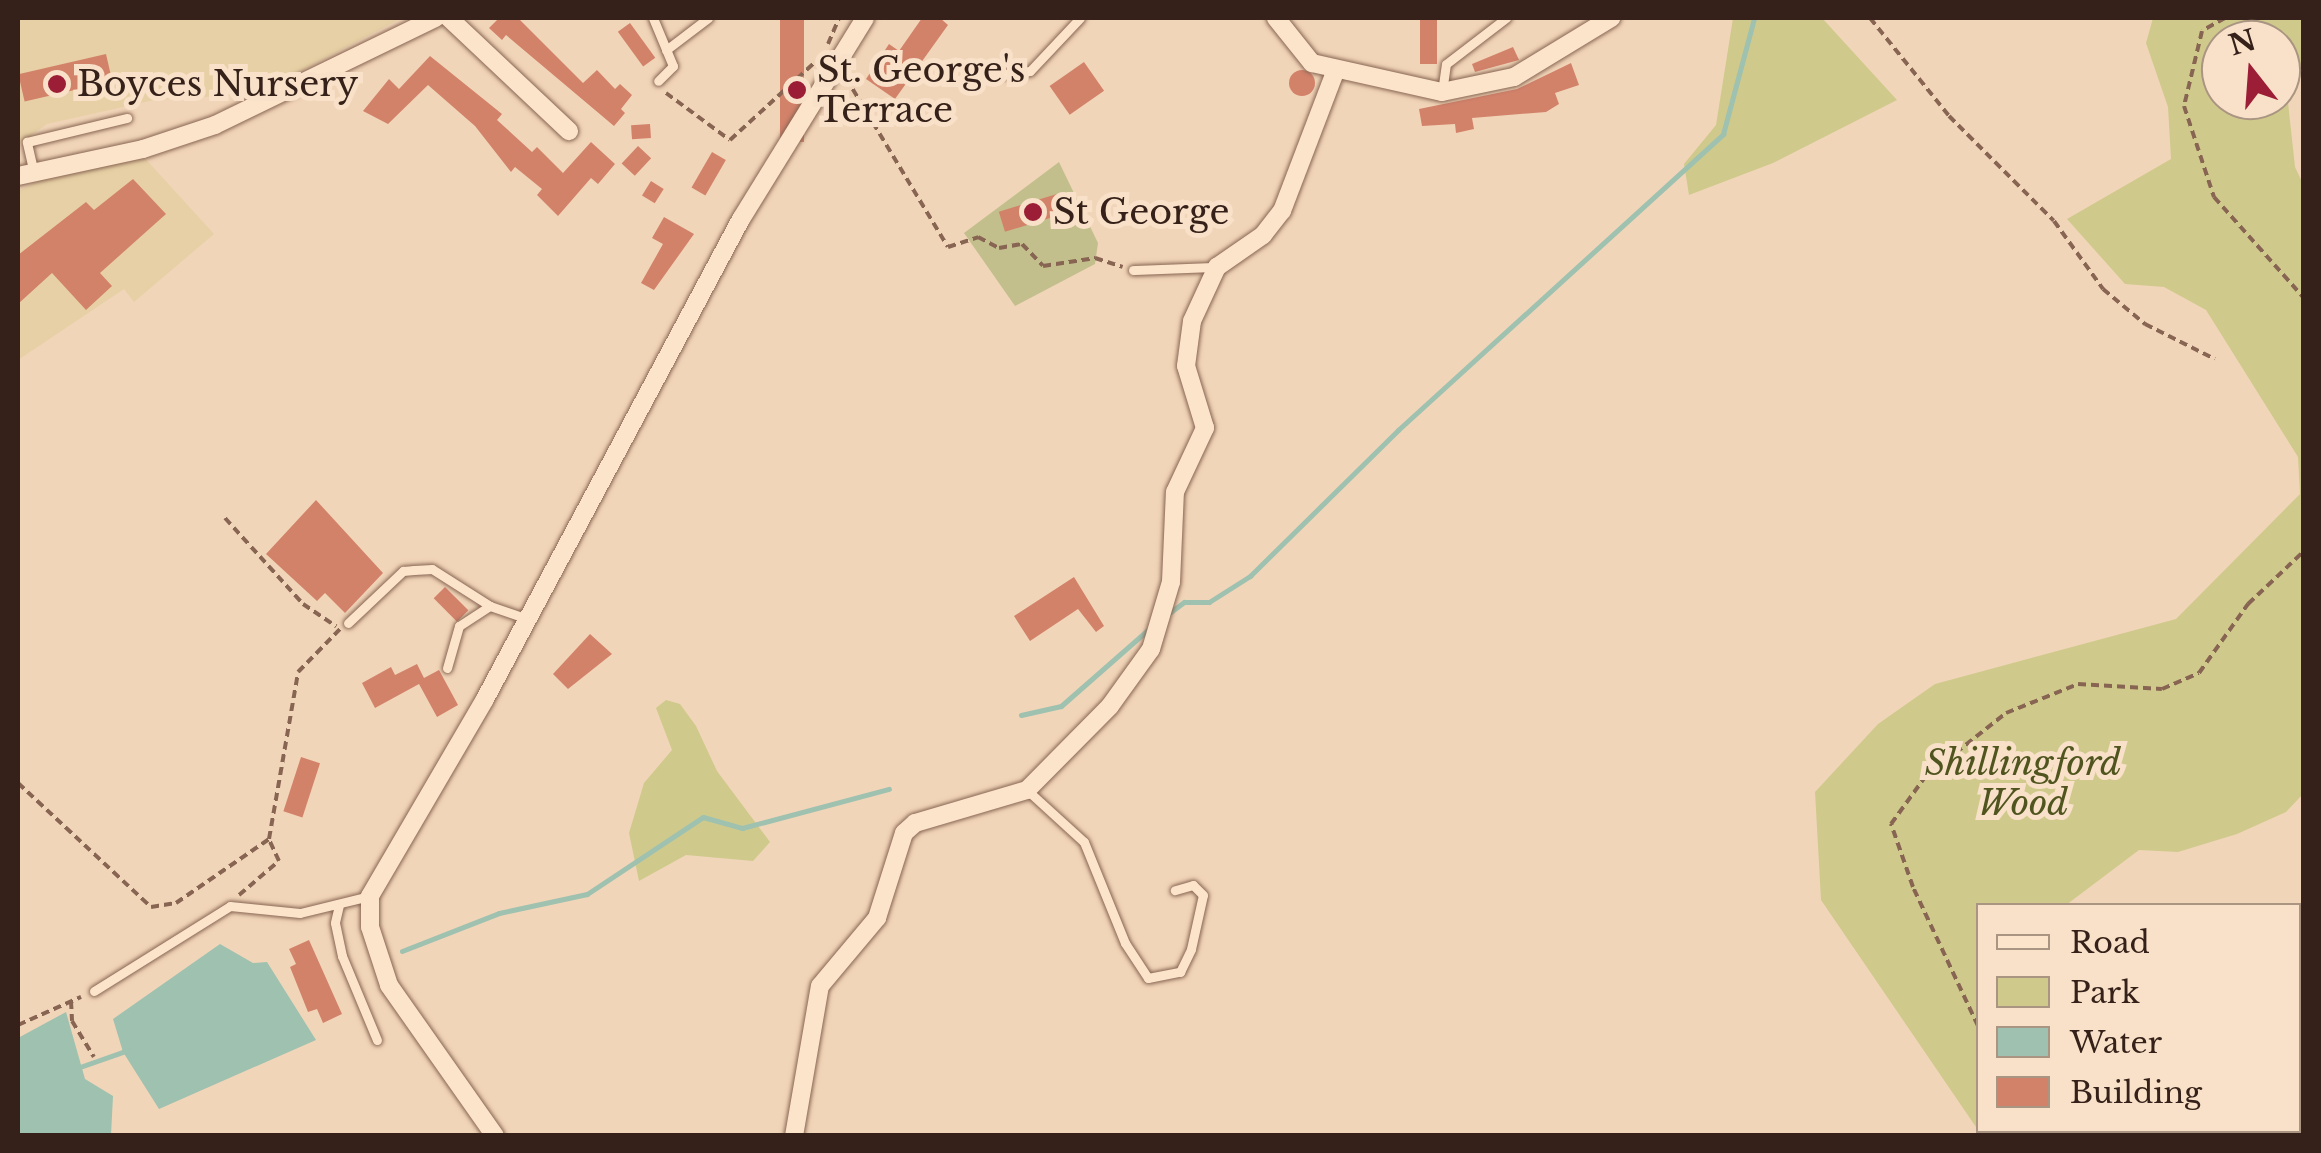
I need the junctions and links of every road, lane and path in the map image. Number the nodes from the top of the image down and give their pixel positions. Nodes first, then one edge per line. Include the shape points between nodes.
1 (435, 18) edge
2 (449, 18) edge
3 (653, 18) edge
4 (708, 18) edge
5 (864, 18) edge
6 (1080, 18) edge
7 (1276, 18) edge
8 (1506, 18) edge
9 (1610, 18) edge
10 (1870, 18) edge
11 (2225, 18) edge
12 (666, 50) junction
13 (839, 70) junction
14 (1334, 72) junction
15 (1005, 74) dead end
16 (658, 81) joint
17 (1442, 92) junction
18 (127, 118) dead end
19 (570, 131) dead end
20 (25, 172) edge
21 (1216, 267) junction
22 (1133, 270) joint
23 (2304, 298) edge
24 (2215, 360) dead end
25 (225, 518) dead end
26 (2304, 551) edge
27 (490, 606) junction
28 (528, 619) junction
29 (344, 626) junction
30 (446, 668) dead end
31 (18, 783) edge
32 (1026, 790) junction
33 (269, 839) junction
34 (1175, 890) dead end
35 (370, 896) junction
36 (340, 905) junction
37 (230, 906) junction
38 (94, 991) joint
39 (70, 1001) junction
40 (1976, 1022) edge
41 (18, 1025) edge
42 (377, 1040) dead end
43 (94, 1058) dead end
44 (495, 1136) edge
45 (794, 1136) edge

1 - 20 street via 215,125 144,149
2 - 19 street
3 - 12 lane
4 - 12 lane
5 - 13 street
6 - 15 lane via 1030,71
7 - 14 street via 1297,50
8 - 17 lane via 1446,64
9 - 17 street via 1514,77
10 - 24 path via 1960,128 2054,221 2103,289 2145,324
11 - 23 path via 2202,31 2184,106 2214,197
12 - 16 lane via 673,66
13 - 16 path via 808,63 730,140 671,100
13 - 22 path via 948,247 978,237 999,248 1022,244 1044,266 1094,258
13 - 28 street via 741,219
14 - 17 street
14 - 21 street via 1282,211 1263,235
18 - 20 lane via 27,142
21 - 22 lane
21 - 32 street via 1187,343 1186,366 1205,428 1175,492 1157,629 1110,706
25 - 29 path via 304,604
26 - 40 path via 2248,604 2199,673 2162,688 2078,684 2006,713 1925,777 1891,824 1912,887
27 - 28 lane
27 - 29 lane via 432,569 402,570
27 - 30 lane via 459,626
28 - 35 street
29 - 33 path via 298,672
31 - 33 path via 151,906 176,903
32 - 34 lane via 1084,842 1124,942 1148,978 1180,972 1191,949 1203,895 1192,884
32 - 45 street via 904,833 877,918 820,986
33 - 37 path via 279,860
35 - 36 lane
35 - 44 street via 370,926 389,985
36 - 37 lane via 300,914
36 - 42 lane via 334,923 342,956
37 - 38 lane
38 - 39 path
39 - 41 path
39 - 43 path via 72,1021

